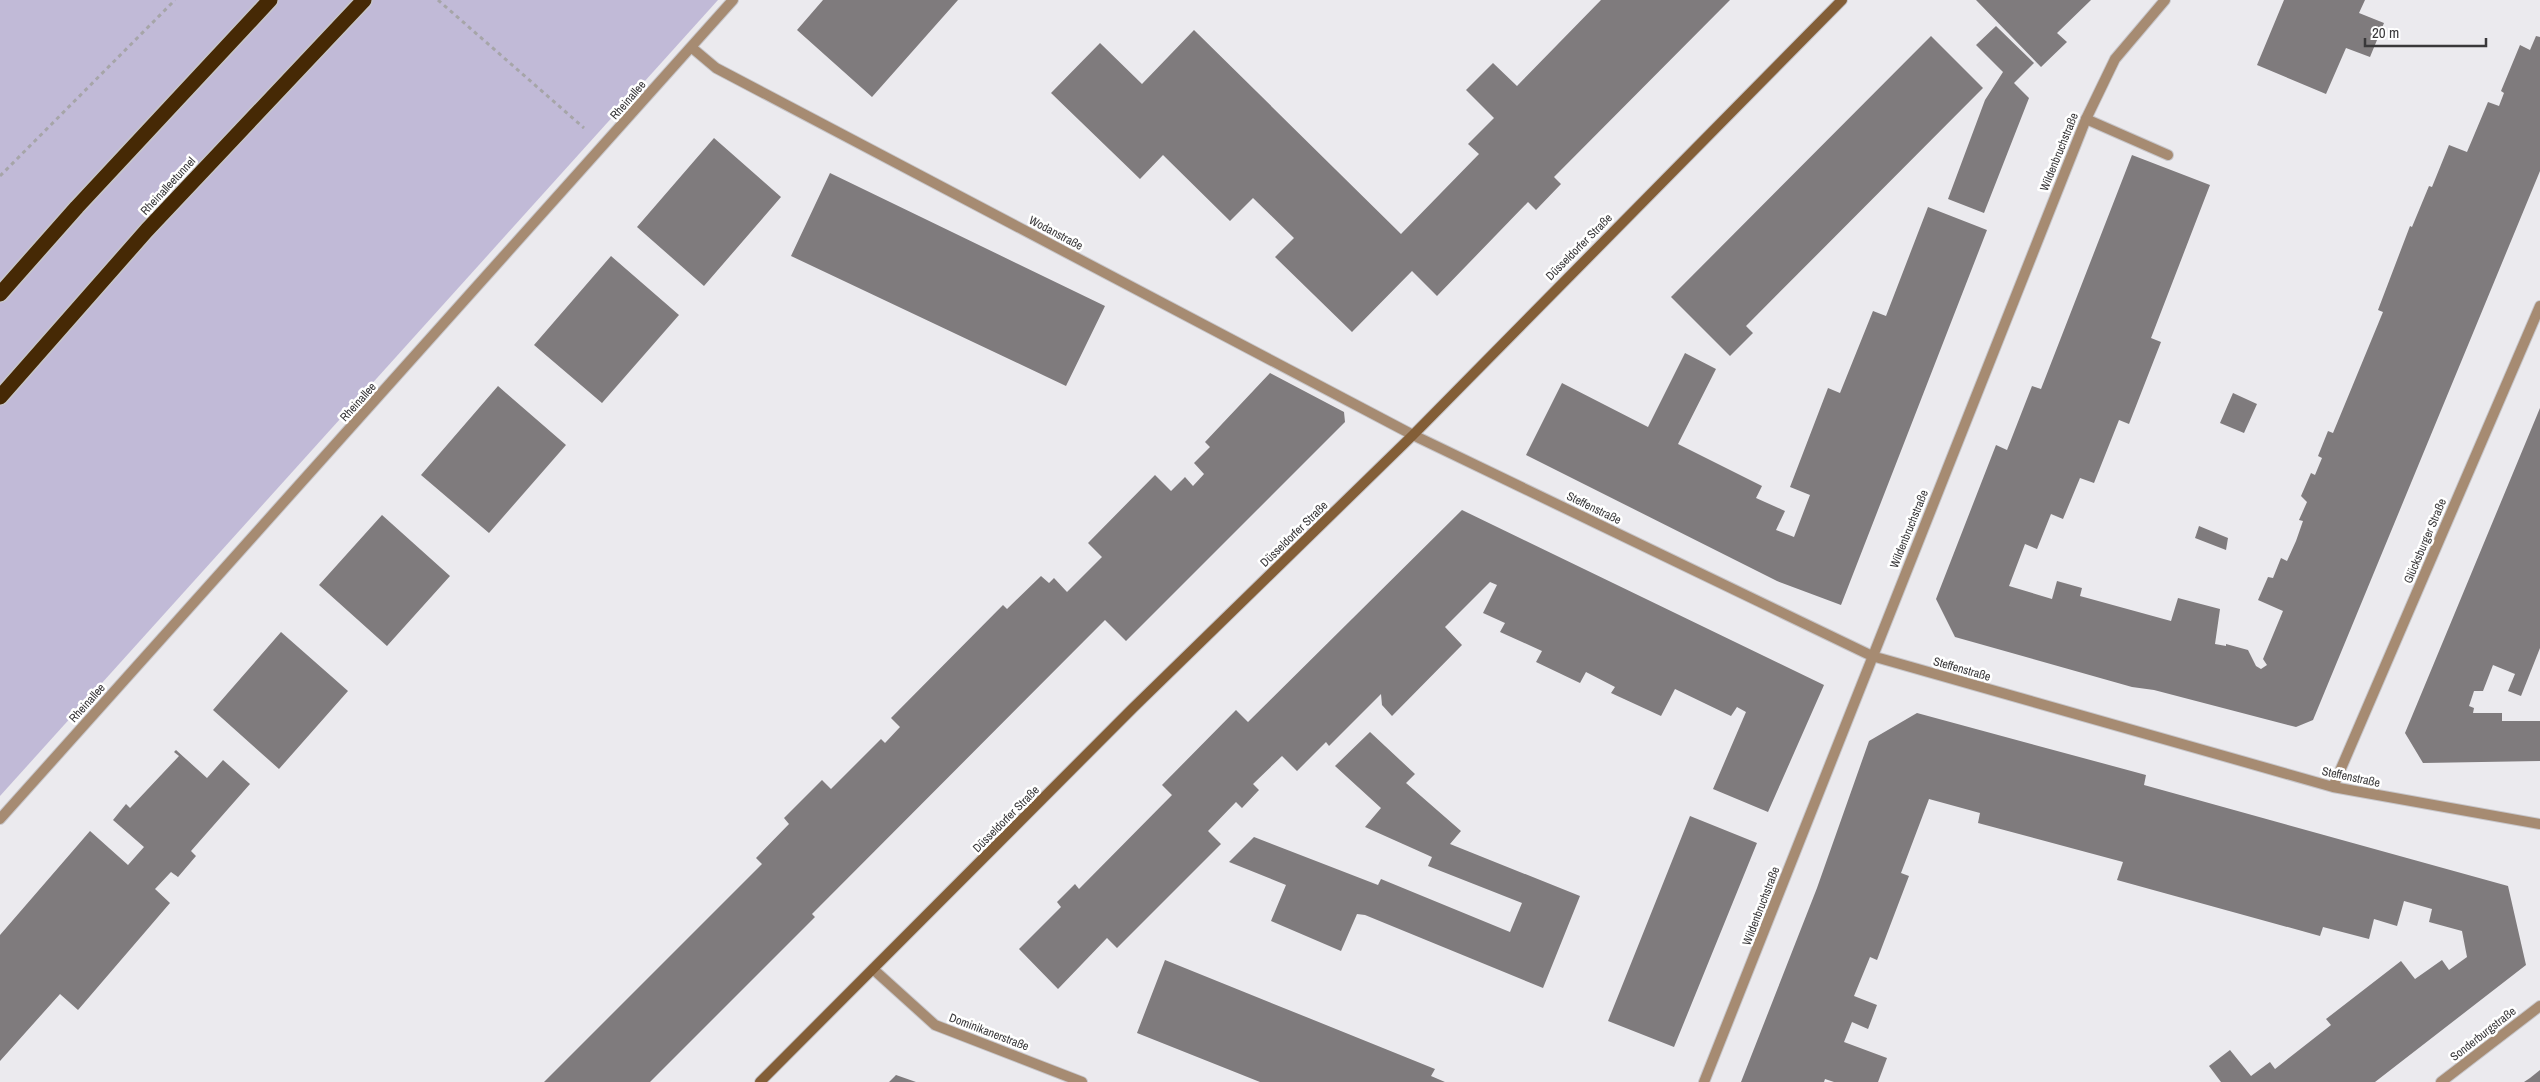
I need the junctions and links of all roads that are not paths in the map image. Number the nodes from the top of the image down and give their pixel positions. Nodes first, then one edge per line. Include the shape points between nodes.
1 (270, 0) edge
2 (364, 0) edge
3 (733, 0) edge
4 (1842, 0) edge
5 (2165, 0) edge
6 (691, 47) junction
7 (2086, 119) junction
8 (2168, 155) dead end
9 (0, 294) edge
10 (2540, 306) edge
11 (0, 396) edge
12 (1413, 434) junction
13 (1872, 656) junction
14 (2333, 787) junction
15 (0, 820) edge
16 (2540, 824) edge
17 (873, 970) junction
18 (2540, 1006) edge
19 (760, 1082) edge
20 (1082, 1082) edge
21 (1704, 1082) edge
22 (2441, 1082) edge

1 - 9 highway
2 - 11 highway, Rheinalleetunnel via 154,223
3 - 6 street, Rheinallee
4 - 12 street, Düsseldorfer Straße
5 - 7 street, Wildenbruchstraße via 2115,59
6 - 12 street, Wodanstraße via 716,68
6 - 15 street, Rheinallee
7 - 8 street
7 - 13 street, Wildenbruchstraße
10 - 14 street, Glücksburger Straße
12 - 13 street, Steffenstraße
12 - 17 street, Düsseldorfer Straße via 1133,708
13 - 14 street, Steffenstraße
13 - 21 street, Wildenbruchstraße
14 - 16 street, Steffenstraße
17 - 19 street, Düsseldorfer Straße
17 - 20 street, Dominikanerstraße via 934,1024
18 - 22 street, Sonderburgstraße

